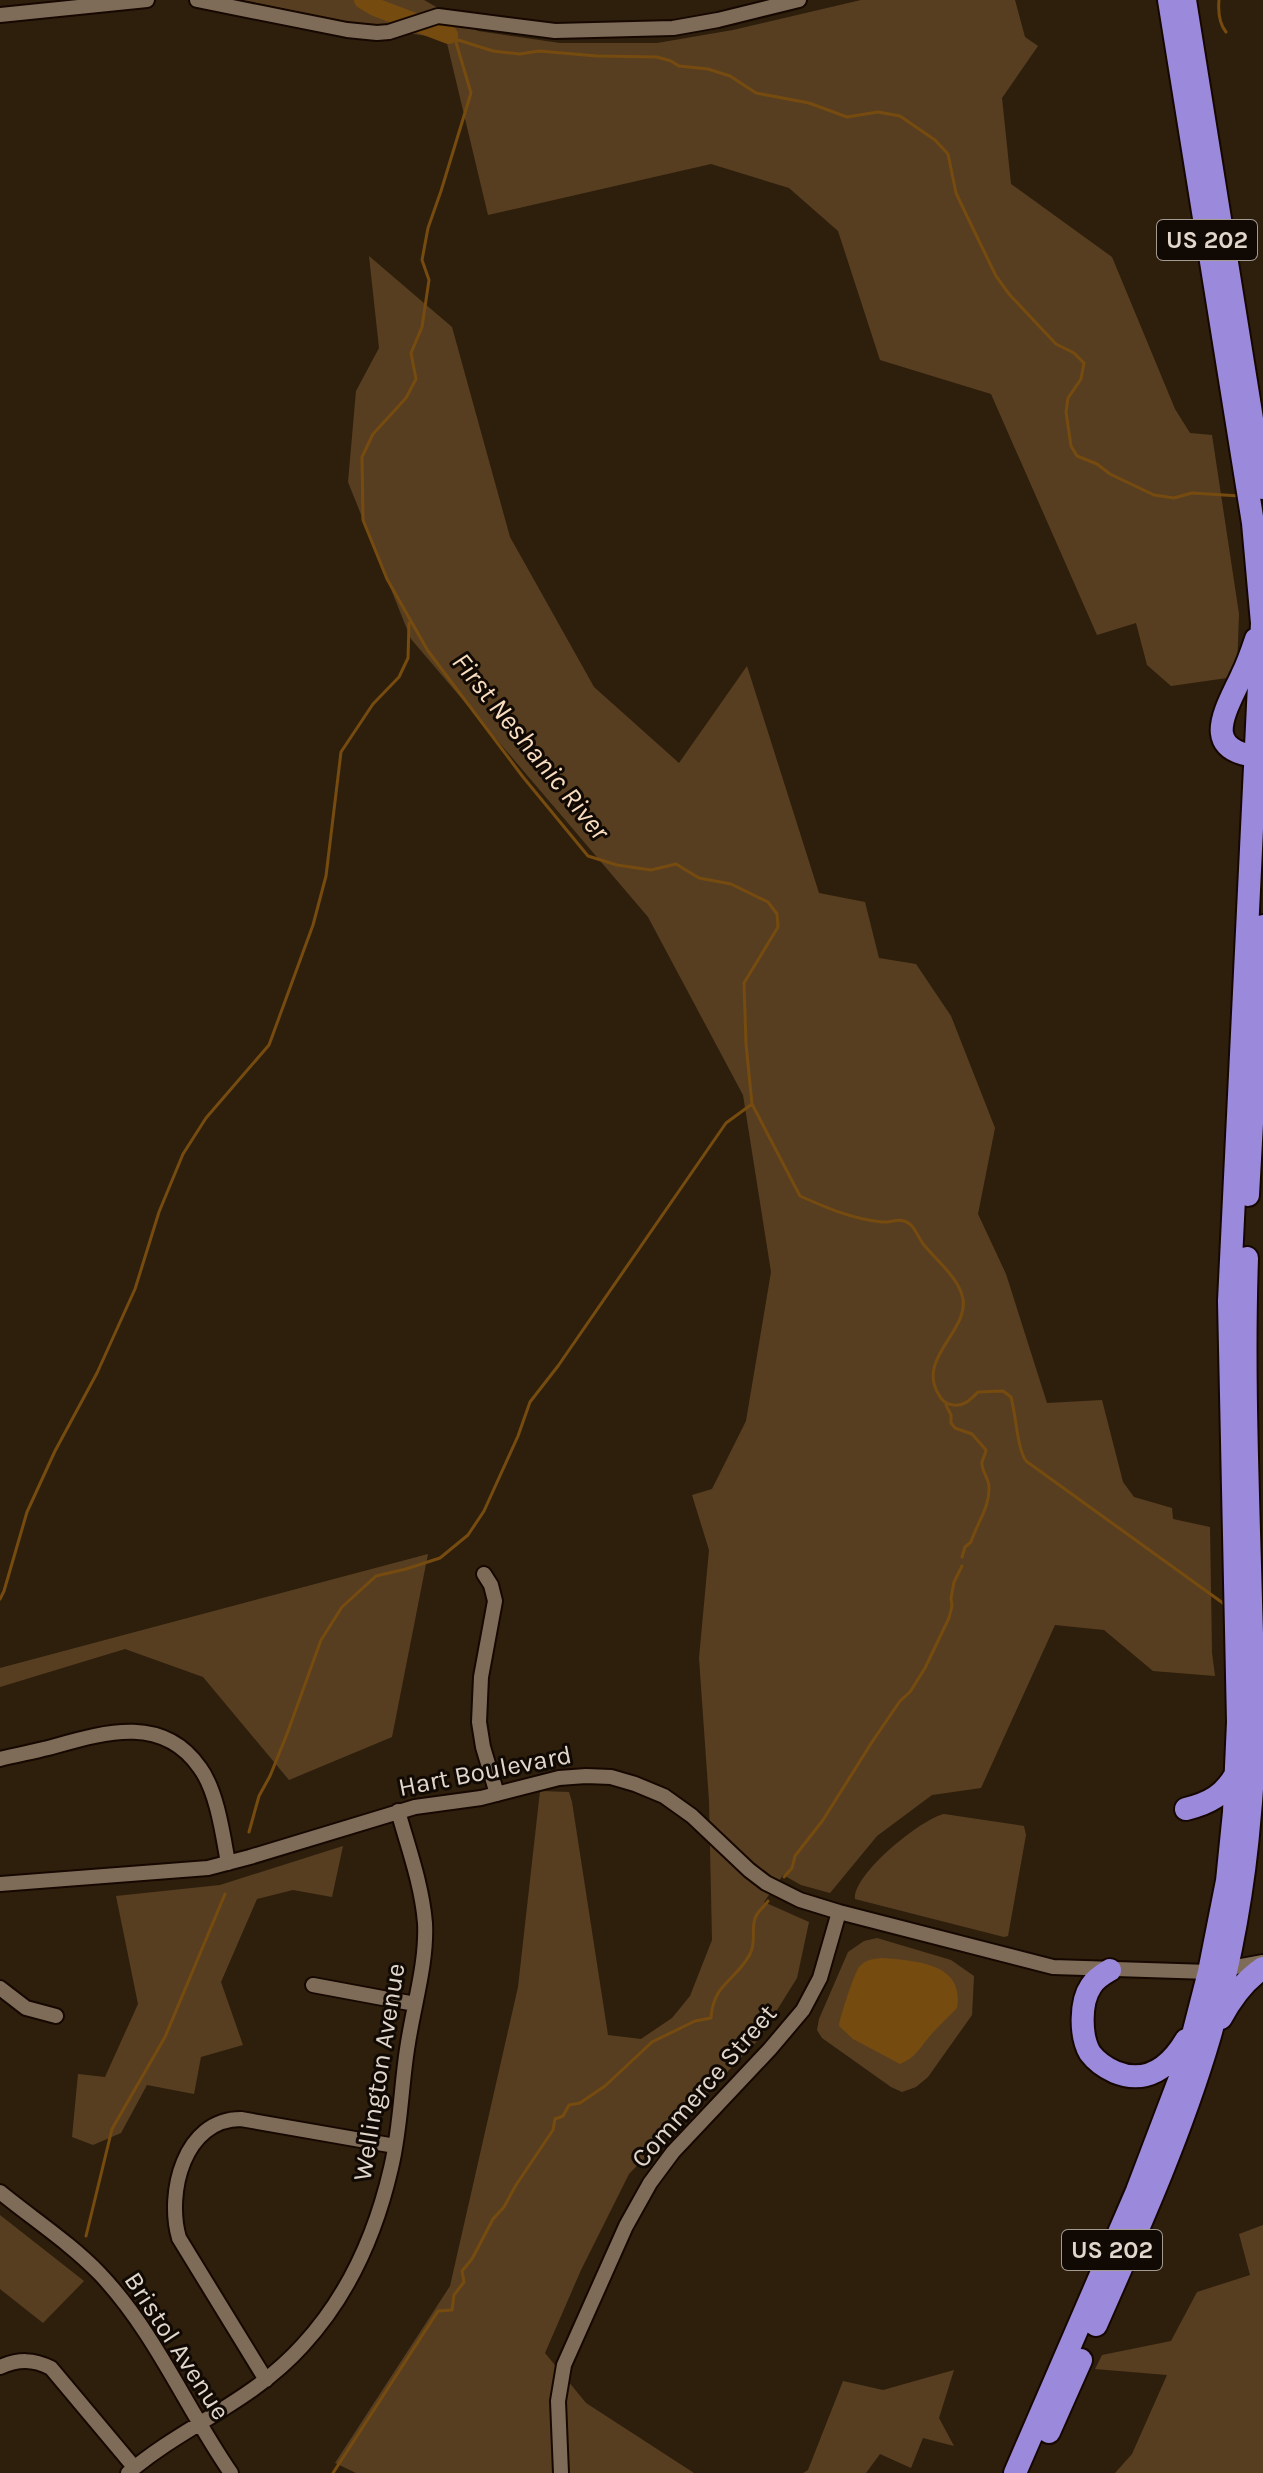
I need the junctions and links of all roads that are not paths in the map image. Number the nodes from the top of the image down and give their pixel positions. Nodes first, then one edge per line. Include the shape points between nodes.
1 (147, 0) edge
2 (197, 0) edge
3 (799, 0) edge
4 (1169, 0) edge
5 (1185, 0) edge
6 (0, 15) edge
7 (1255, 488) edge
8 (1262, 623) edge
9 (1260, 756) edge
10 (1259, 785) edge
11 (1263, 926) edge
12 (1254, 1361) edge
13 (484, 1574) dead end
14 (1243, 1596) junction
15 (1244, 1643) junction
16 (0, 1759) edge
17 (1236, 1774) junction
18 (497, 1794) junction
19 (1186, 1809) dead end
20 (398, 1811) junction
21 (1249, 1813) edge
22 (228, 1863) junction
23 (0, 1884) edge
24 (839, 1912) junction
25 (1263, 1965) edge
26 (1110, 1970) junction
27 (1218, 1971) junction
28 (313, 1985) dead end
29 (0, 1988) edge
30 (415, 2004) junction
31 (56, 2016) dead end
32 (1202, 2031) junction
33 (395, 2146) junction
34 (0, 2192) edge
35 (0, 2367) edge
36 (266, 2380) junction
37 (201, 2424) junction
38 (131, 2470) edge
39 (231, 2473) edge
40 (561, 2473) edge
41 (1015, 2473) edge
42 (1031, 2473) edge

1 - 6 street
2 - 3 street via 362,32 389,32 427,18 452,17 555,31 627,30 695,24
4 - 7 highway, US 202
5 - 7 highway, US 202
7 - 8 highway, US 202
8 - 9 highway, US 202
8 - 9 highway via 1221,726 1227,744 1237,752
9 - 10 highway, US 202
10 - 14 highway, US 202 via 1229,1301
11 - 12 highway, US 202 via 1248,1192
12 - 14 highway, US 202
13 - 18 street via 495,1601 479,1722
14 - 15 highway, US 202
15 - 17 highway, US 202
15 - 21 highway, US 202 via 1254,1711
16 - 22 street via 94,1736 156,1734 181,1747 208,1782
17 - 19 highway via 1220,1796
17 - 21 highway, US 202
18 - 20 street, Hart Boulevard
18 - 24 street, Hart Boulevard via 586,1776 635,1784 681,1807 766,1883
20 - 22 street, Hart Boulevard
20 - 30 street, Wellington Avenue via 425,1926
21 - 27 highway, US 202 via 1235,1926
22 - 23 street, Hart Boulevard
24 - 26 street, Hart Boulevard via 1053,1967
24 - 40 street, Commerce Street via 820,1978 803,2010 673,2152 626,2226 564,2365 558,2401
25 - 27 street, Hart Boulevard
25 - 32 highway
26 - 27 street, Hart Boulevard
26 - 32 highway via 1091,1985 1083,2025 1090,2052 1106,2068 1138,2077 1155,2073
27 - 32 highway, US 202
28 - 30 street
29 - 31 street via 26,2008
30 - 33 street, Wellington Avenue
32 - 41 highway, US 202
32 - 42 highway, US 202 via 1180,2125
33 - 36 street, Wellington Avenue via 371,2232 342,2292 302,2346
33 - 36 street via 227,2119 204,2131 190,2149 175,2195 179,2238
34 - 37 street, Bristol Avenue via 113,2290
35 - 38 street via 25,2360 51,2368
36 - 37 street, Wellington Avenue
37 - 38 street, Wellington Avenue
37 - 39 street, Bristol Avenue

